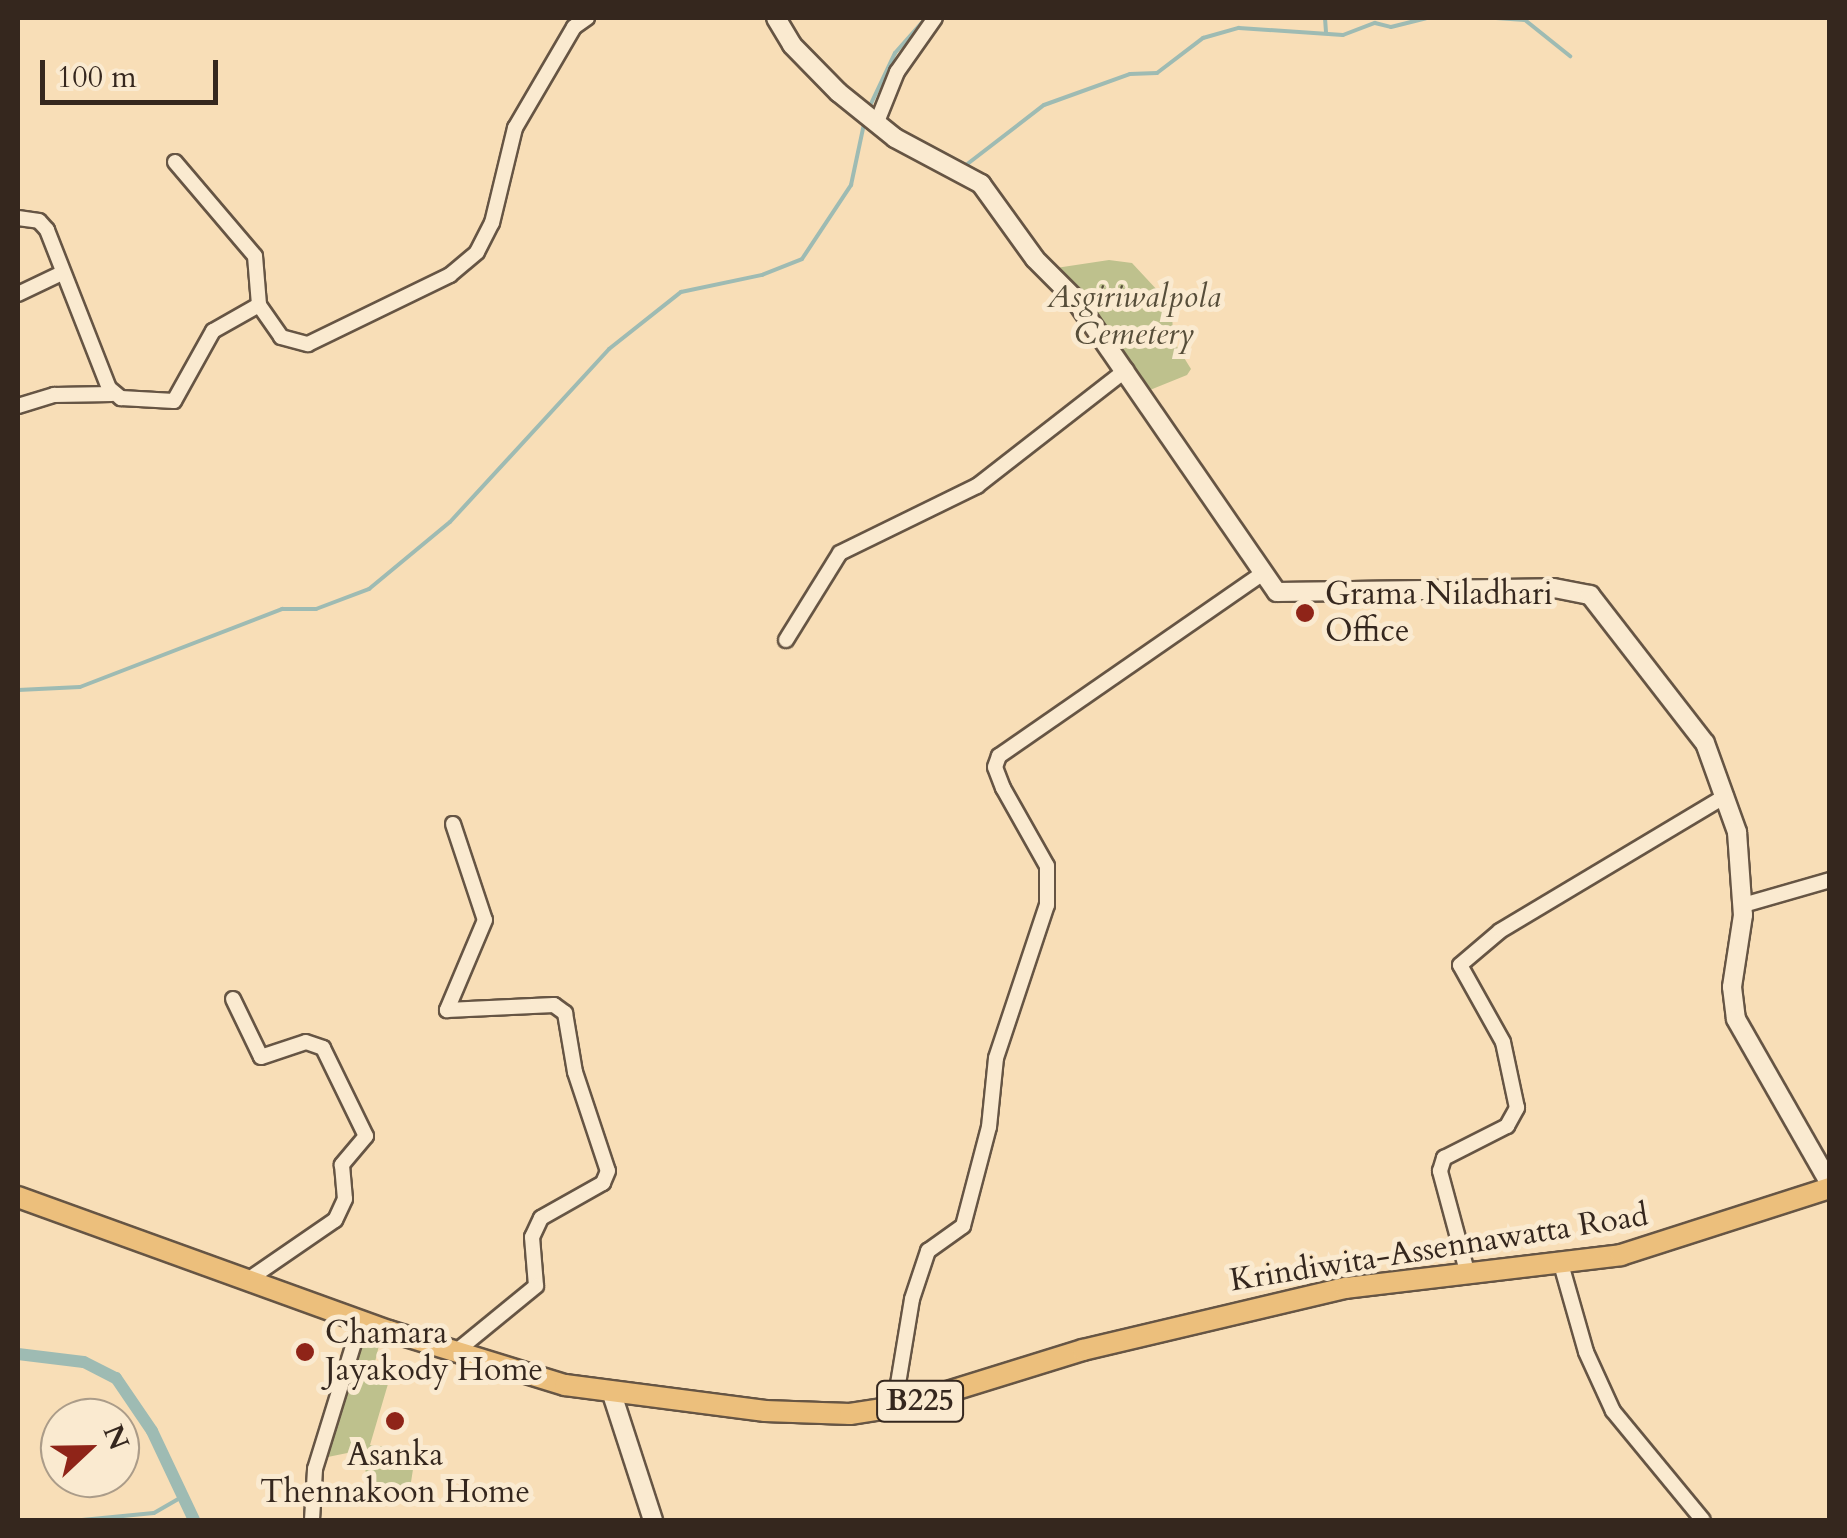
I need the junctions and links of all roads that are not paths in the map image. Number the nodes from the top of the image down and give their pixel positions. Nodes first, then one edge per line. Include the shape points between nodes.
1 (776, 18) edge
2 (935, 18) edge
3 (578, 21) edge
4 (877, 122) junction
5 (175, 162) dead end
6 (18, 218) edge
7 (60, 274) junction
8 (18, 294) edge
9 (259, 306) junction
10 (1126, 370) junction
11 (112, 394) junction
12 (18, 406) edge
13 (1262, 574) junction
14 (786, 640) dead end
15 (1726, 796) junction
16 (453, 824) dead end
17 (1830, 880) edge
18 (1743, 905) junction
19 (233, 1000) dead end
20 (1830, 1186) edge
21 (18, 1197) edge
22 (1561, 1264) junction
23 (1468, 1276) junction
24 (252, 1278) junction
25 (361, 1320) junction
26 (454, 1353) junction
27 (612, 1394) junction
28 (894, 1408) junction
29 (312, 1520) edge
30 (653, 1520) edge
31 (1703, 1520) edge

1 - 4 street via 814,70
2 - 4 street via 897,72
3 - 9 street via 515,128 492,223 477,252 450,276 308,344 281,337
4 - 10 street via 982,184
5 - 9 street via 255,256
6 - 7 street via 38,220 47,230
7 - 8 street
7 - 11 street
9 - 11 street via 213,330 174,401
10 - 13 street
10 - 14 street via 977,486 840,554
11 - 12 street via 54,394
13 - 15 street via 1277,592 1304,596 1430,588 1590,595 1688,718
13 - 28 street via 999,756 994,768 1047,866 1047,905 996,1058 989,1127 963,1226 928,1250 912,1299
15 - 18 street via 1738,832
15 - 23 street via 1500,930 1460,965 1503,1042 1516,1098 1514,1120 1453,1151 1440,1170
16 - 26 street via 485,920 447,1010 554,1005 564,1013 575,1072 608,1171 603,1183 534,1226 536,1286
17 - 18 street
18 - 20 street via 1732,987 1736,1019
19 - 24 street via 261,1056 306,1042 323,1048 366,1136 342,1166 345,1199 335,1220
20 - 22 main road, Krindiwita-Assennawatta Road / B225 via 1622,1255
21 - 24 main road, Krindiwita-Assennawatta Road / B225
22 - 23 main road, Krindiwita-Assennawatta Road / B225
22 - 31 street via 1586,1352 1613,1411
23 - 28 main road, Krindiwita-Assennawatta Road / B225 via 1346,1288 1254,1307
24 - 25 main road, Krindiwita-Assennawatta Road / B225
25 - 26 main road, Krindiwita-Assennawatta Road / B225
25 - 29 street via 315,1469
26 - 27 main road, Krindiwita-Assennawatta Road / B225
27 - 28 main road, Krindiwita-Assennawatta Road / B225 via 765,1412
27 - 30 street

